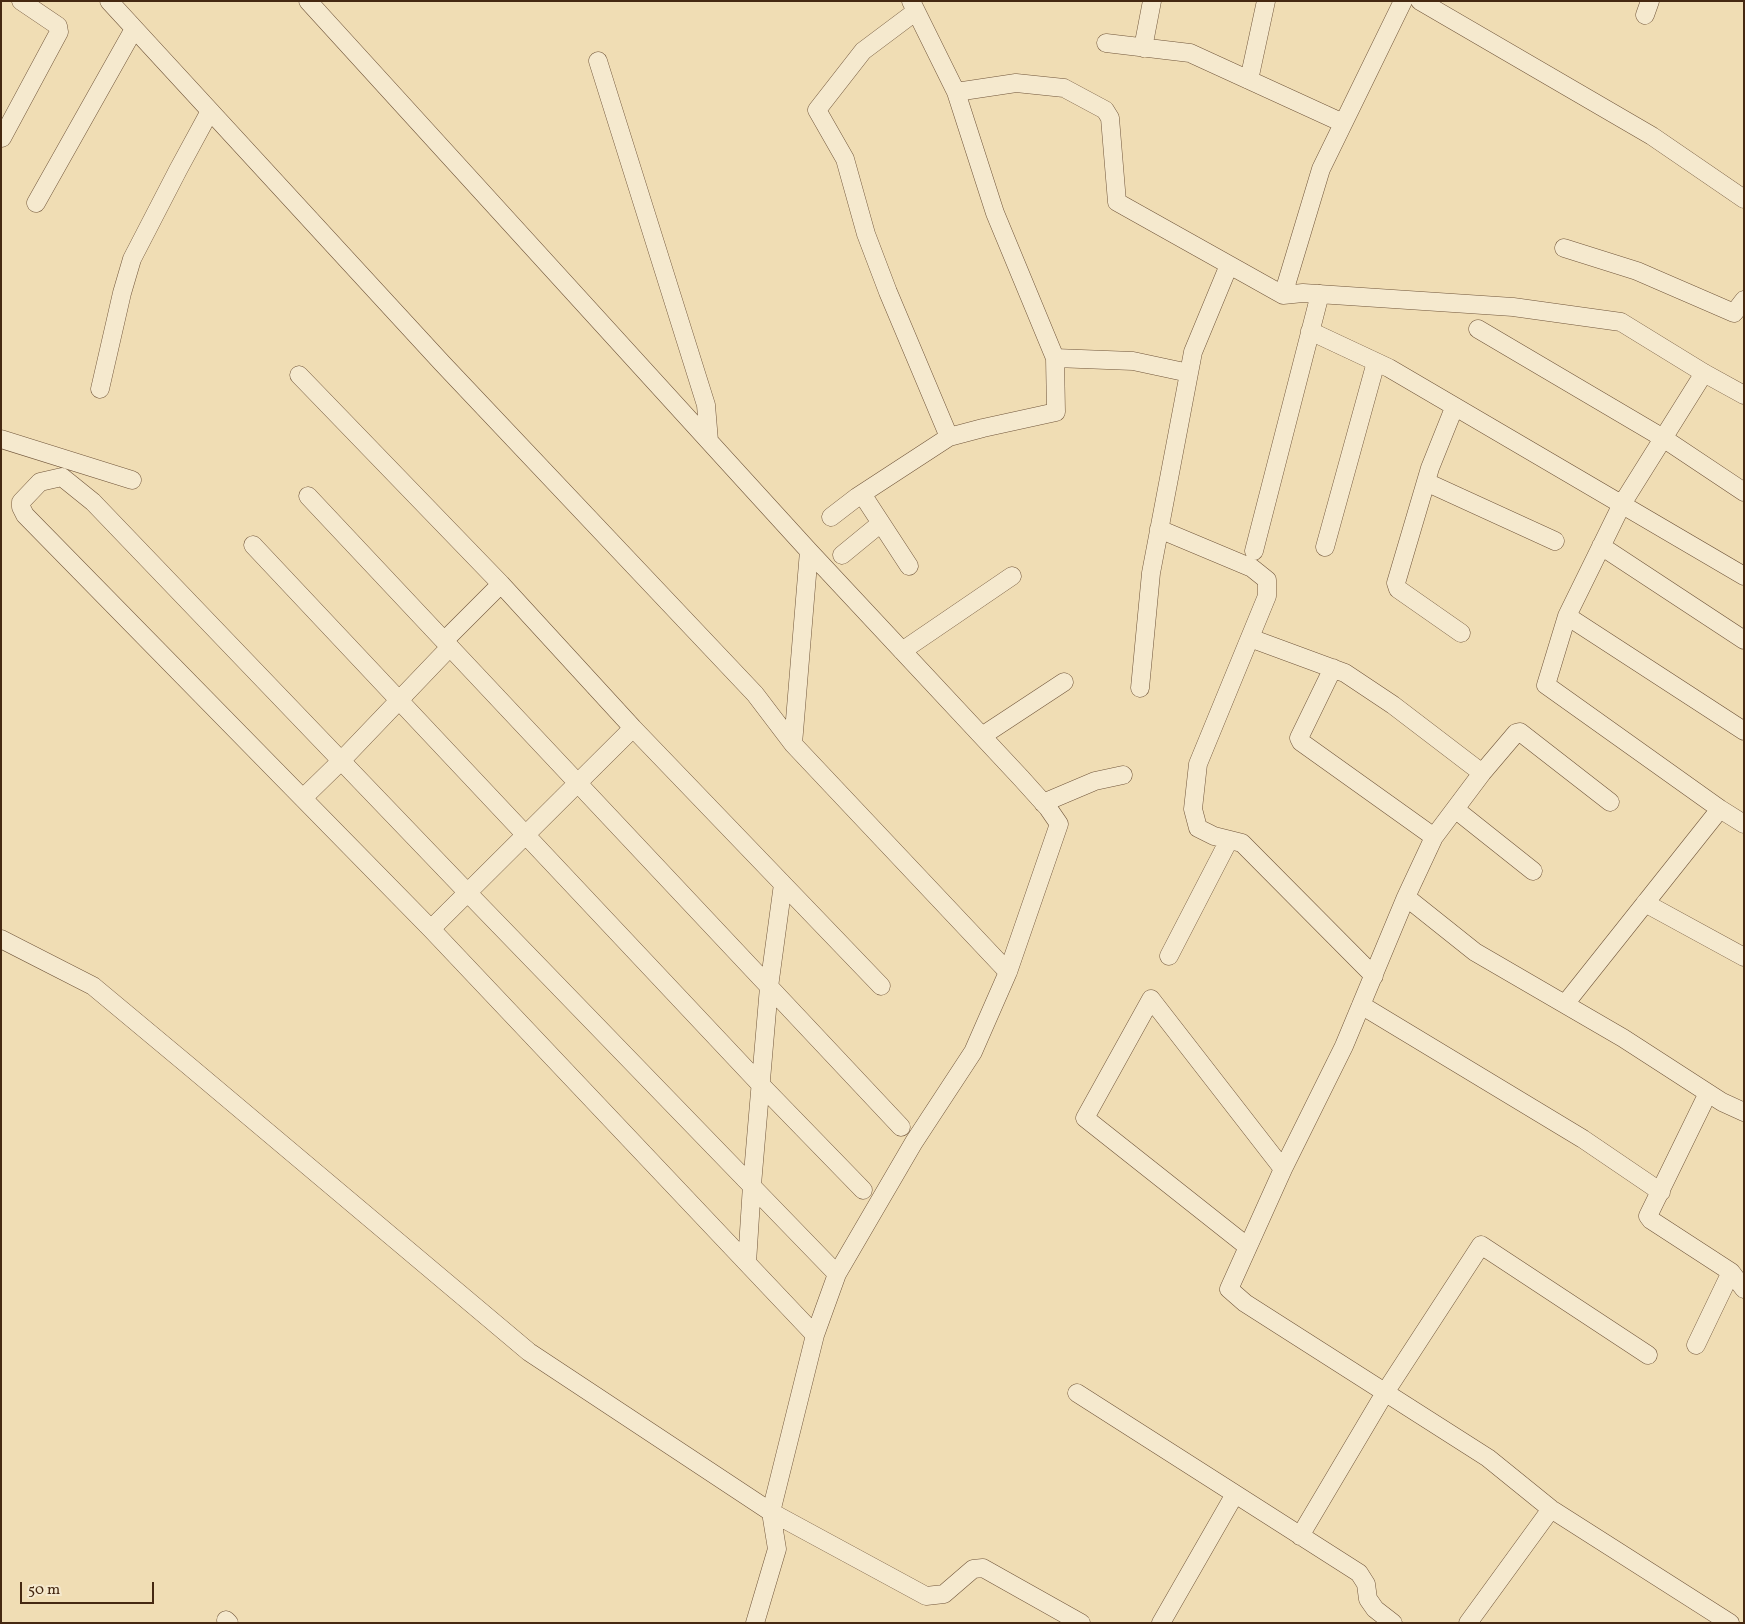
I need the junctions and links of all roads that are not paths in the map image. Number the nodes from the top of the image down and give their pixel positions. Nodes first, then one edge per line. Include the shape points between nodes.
1 (21, 1) edge
2 (109, 1) edge
3 (308, 1) edge
4 (1152, 1) edge
5 (1266, 1) edge
6 (1403, 1) edge
7 (1420, 1) edge
8 (913, 7) edge
9 (134, 29) junction
10 (1106, 43) dead end
11 (1143, 48) junction
12 (598, 61) dead end
13 (1249, 80) junction
14 (956, 92) junction
15 (210, 111) junction
16 (1343, 123) junction
17 (2, 138) edge
18 (1744, 199) edge
19 (36, 202) dead end
20 (1564, 248) dead end
21 (1230, 266) junction
22 (1320, 294) junction
23 (1283, 295) junction
24 (1740, 311) edge
25 (1478, 329) dead end
26 (1310, 331) junction
27 (1055, 358) junction
28 (1376, 362) junction
29 (1189, 373) junction
30 (1704, 373) junction
31 (300, 375) dead end
32 (100, 389) dead end
33 (1744, 395) edge
34 (1454, 408) junction
35 (949, 437) junction
36 (1663, 438) junction
37 (1, 439) edge
38 (709, 441) junction
39 (132, 480) dead end
40 (1426, 482) junction
41 (1744, 492) edge
42 (862, 494) junction
43 (308, 496) dead end
44 (1622, 504) junction
45 (831, 517) dead end
46 (881, 523) junction
47 (1160, 528) junction
48 (1555, 541) dead end
49 (253, 545) dead end
50 (1325, 546) dead end
51 (1601, 546) junction
52 (809, 551) junction
53 (1254, 551) dead end
54 (842, 555) dead end
55 (909, 566) dead end
56 (1012, 576) dead end
57 (1744, 576) edge
58 (501, 584) junction
59 (1567, 616) junction
60 (1461, 633) dead end
61 (1250, 638) junction
62 (1744, 640) edge
63 (447, 644) junction
64 (902, 651) junction
65 (1332, 668) junction
66 (1064, 682) dead end
67 (1140, 688) dead end
68 (399, 700) junction
69 (633, 728) junction
70 (1744, 731) edge
71 (982, 736) junction
72 (793, 744) junction
73 (342, 761) junction
74 (1482, 773) junction
75 (1124, 775) dead end
76 (577, 784) junction
77 (303, 798) junction
78 (1610, 802) dead end
79 (1043, 803) junction
80 (1455, 809) junction
81 (1720, 809) junction
82 (1744, 824) edge
83 (526, 835) junction
84 (1434, 837) junction
85 (1229, 840) junction
86 (1533, 870) dead end
87 (783, 884) junction
88 (468, 893) junction
89 (1406, 897) junction
90 (1645, 903) junction
91 (432, 929) junction
92 (1, 939) edge
93 (1169, 956) dead end
94 (1744, 958) edge
95 (1008, 972) junction
96 (1374, 976) junction
97 (769, 986) junction
98 (881, 986) dead end
99 (1565, 1004) junction
100 (1361, 1005) junction
101 (760, 1084) junction
102 (1708, 1093) junction
103 (1744, 1112) edge
104 (902, 1127) dead end
105 (1283, 1169) junction
106 (752, 1185) junction
107 (863, 1190) dead end
108 (1661, 1192) junction
109 (1248, 1246) junction
110 (747, 1263) junction
111 (1731, 1272) junction
112 (837, 1274) junction
113 (1744, 1289) edge
114 (815, 1335) junction
115 (1696, 1345) dead end
116 (1648, 1355) dead end
117 (1386, 1391) junction
118 (1077, 1393) dead end
119 (1236, 1494) junction
120 (1551, 1509) junction
121 (771, 1512) junction
122 (1300, 1536) junction
123 (755, 1623) edge
124 (1081, 1623) edge
125 (1161, 1623) edge
126 (1393, 1623) edge
127 (1468, 1623) edge
128 (1730, 1623) edge

1 - 17 street via 58,26 60,32
2 - 9 street
3 - 38 street
4 - 11 street
5 - 13 street
6 - 16 street
7 - 18 street via 1652,136
8 - 14 street
8 - 35 street via 863,51 817,110 845,159 866,234
9 - 15 street
9 - 19 street
10 - 11 street
11 - 13 street via 1190,53
12 - 38 street via 706,405
13 - 16 street
14 - 21 street via 1016,83 1064,88 1105,110 1110,118 1117,202
14 - 27 street via 995,213
15 - 32 street via 132,259
15 - 72 street via 755,694
16 - 23 street via 1321,169
20 - 24 street via 1637,270
21 - 23 street
21 - 29 street via 1193,352
22 - 23 street
22 - 26 street
22 - 30 street via 1513,307 1621,322
25 - 36 street
26 - 28 street
26 - 53 street
27 - 29 street via 1133,361
27 - 35 street via 1056,412
28 - 34 street
28 - 50 street
29 - 47 street
30 - 33 street
30 - 36 street
31 - 58 street
34 - 40 street
34 - 44 street
35 - 42 street
36 - 41 street
36 - 44 street
37 - 39 street
38 - 52 street
40 - 48 street
40 - 60 street via 1396,583 1398,589
42 - 45 street
42 - 46 street
43 - 63 street
44 - 51 street
44 - 57 street
46 - 54 street
46 - 55 street
47 - 61 street via 1252,568 1267,580 1267,596
47 - 67 street via 1151,573
49 - 68 street
51 - 59 street
51 - 62 street
52 - 64 street
52 - 72 street
56 - 64 street
58 - 63 street
58 - 69 street
59 - 70 street
59 - 81 street via 1546,685
61 - 65 street
61 - 85 street via 1198,764 1193,809 1198,828
63 - 68 street
63 - 76 street
64 - 71 street
65 - 74 street via 1393,705
65 - 84 street via 1299,738 1301,742
66 - 71 street
68 - 73 street
68 - 83 street
69 - 76 street
69 - 87 street
71 - 79 street
72 - 95 street
73 - 77 street
73 - 77 street via 93,502 62,477 40,482 21,502 25,514
73 - 88 street
74 - 78 street via 1520,732
74 - 80 street
75 - 79 street via 1095,781
76 - 83 street
76 - 97 street
77 - 91 street
79 - 95 street via 1059,824
80 - 84 street
80 - 86 street
81 - 82 street
81 - 90 street
83 - 88 street
83 - 101 street
84 - 89 street
85 - 93 street
85 - 96 street via 1242,843
87 - 97 street
87 - 98 street
88 - 91 street
88 - 106 street
89 - 96 street
89 - 99 street via 1476,952
90 - 94 street
90 - 99 street
91 - 110 street
92 - 121 street via 93,986 528,1352
95 - 112 street via 974,1052 914,1142
96 - 100 street
97 - 101 street
97 - 104 street
99 - 102 street
100 - 105 street
100 - 108 street via 1583,1139
101 - 106 street
101 - 107 street
102 - 103 street
102 - 108 street
105 - 109 street
105 - 109 street via 1151,1000 1085,1118
106 - 110 street
106 - 112 street
108 - 111 street via 1648,1216 1651,1220
109 - 117 street via 1229,1289 1245,1303
110 - 114 street
111 - 113 street
111 - 115 street
112 - 114 street
114 - 121 street
116 - 117 street via 1481,1245
117 - 120 street via 1488,1458
117 - 122 street
118 - 119 street
119 - 122 street
119 - 125 street
120 - 127 street
120 - 128 street
121 - 123 street via 777,1549
121 - 124 street via 926,1596 944,1594 973,1569 983,1568
122 - 126 street via 1359,1573 1366,1584 1368,1599

